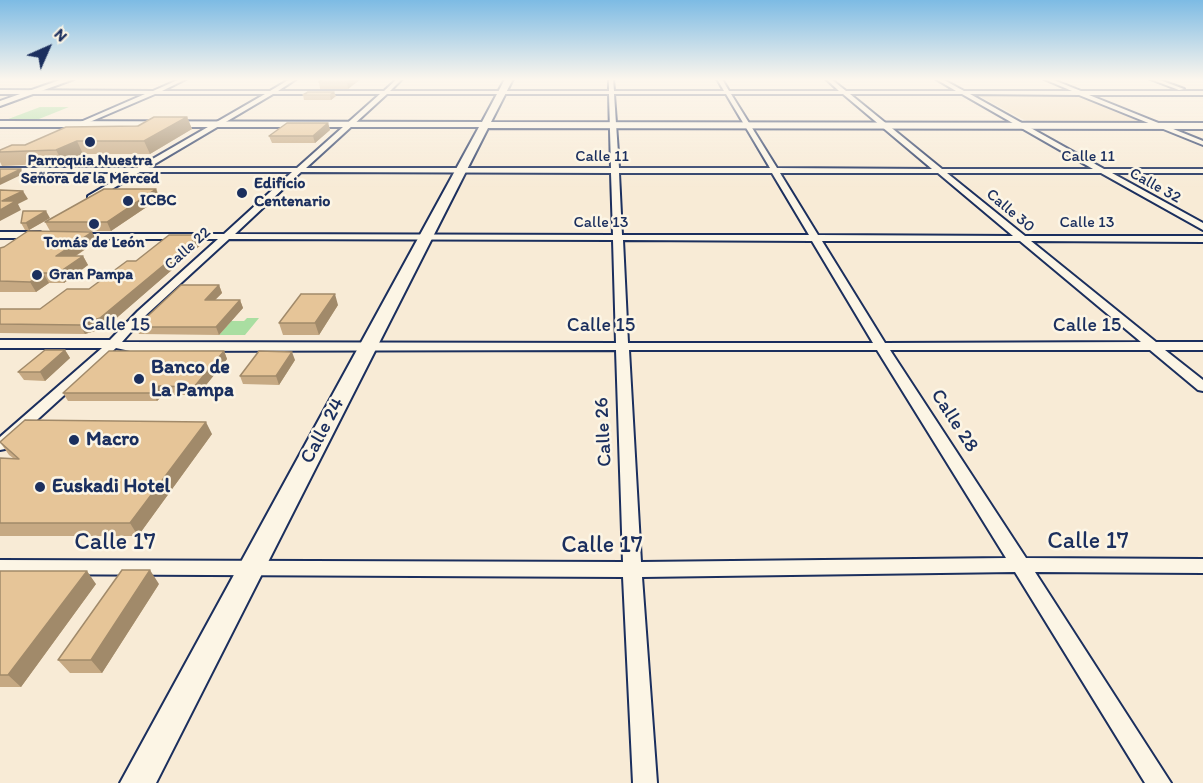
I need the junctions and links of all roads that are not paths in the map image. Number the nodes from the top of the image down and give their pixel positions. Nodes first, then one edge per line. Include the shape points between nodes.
1 (99, 116) edge
2 (232, 116) edge
3 (360, 116) edge
4 (491, 116) edge
5 (613, 116) edge
6 (741, 116) edge
7 (872, 116) edge
8 (1005, 116) edge
9 (1137, 116) edge
10 (0, 124) edge
11 (79, 124) junction
12 (351, 124) junction
13 (216, 125) junction
14 (486, 125) junction
15 (613, 125) junction
16 (747, 125) junction
17 (884, 125) junction
18 (1022, 125) junction
19 (1163, 126) junction
20 (1203, 126) edge
21 (59, 133) edge
22 (1203, 143) edge
23 (0, 170) edge
24 (140, 170) junction
25 (300, 170) junction
26 (460, 170) junction
27 (615, 170) junction
28 (774, 170) junction
29 (938, 171) junction
30 (1100, 171) junction
31 (1203, 171) edge
32 (84, 203) edge
33 (43, 227) edge
34 (1203, 227) edge
35 (0, 235) edge
36 (32, 235) junction
37 (51, 235) edge
38 (68, 236) edge
39 (226, 237) junction
40 (425, 237) junction
41 (617, 238) junction
42 (815, 238) junction
43 (1020, 238) junction
44 (1203, 238) edge
45 (16, 244) edge
46 (0, 344) edge
47 (113, 344) junction
48 (368, 345) junction
49 (622, 345) junction
50 (881, 346) junction
51 (1152, 346) junction
52 (1203, 346) edge
53 (1203, 387) edge
54 (0, 445) edge
55 (1022, 566) junction
56 (1203, 566) edge
57 (0, 567) edge
58 (251, 567) junction
59 (632, 570) junction
60 (137, 783) edge
61 (645, 783) edge
62 (1159, 783) edge

1 - 11 street
2 - 13 street
3 - 12 street, Calle 22
4 - 14 main road, Calle 24
5 - 15 street, Calle 26
6 - 16 street, Calle 28
7 - 17 street, Calle 30
8 - 18 street, Calle 32
9 - 19 street
10 - 11 main road
11 - 13 main road
11 - 21 street
12 - 13 main road
12 - 14 main road
12 - 25 street, Calle 22
13 - 24 street
14 - 15 main road
14 - 26 main road, Calle 24
15 - 16 main road
15 - 27 street, Calle 26
16 - 17 main road
16 - 28 street, Calle 28
17 - 18 main road
17 - 29 street, Calle 30
18 - 19 main road
18 - 30 street, Calle 32
19 - 20 main road
19 - 22 street
23 - 24 street, Calle 11
24 - 25 street, Calle 11
24 - 32 street
25 - 26 street, Calle 11
25 - 39 street, Calle 22
26 - 27 street, Calle 11
26 - 40 main road, Calle 24
27 - 28 street, Calle 11
27 - 41 street, Calle 26
28 - 29 street, Calle 11
28 - 42 street, Calle 28
29 - 30 street, Calle 11
29 - 43 street, Calle 30
30 - 31 street, Calle 11
30 - 34 street, Calle 32
33 - 36 street
35 - 36 street
36 - 37 street
36 - 45 street
38 - 39 street, Calle 13
39 - 40 street, Calle 13
39 - 47 street, Calle 22
40 - 41 street, Calle 13
40 - 48 main road, Calle 24
41 - 42 street, Calle 13
41 - 49 street, Calle 26
42 - 43 street, Calle 13
42 - 50 street, Calle 28
43 - 44 street, Calle 13
43 - 51 street, Calle 30
46 - 47 street, Calle 15
47 - 48 street, Calle 15
47 - 54 street, Calle 22
48 - 49 street, Calle 15
48 - 58 main road, Calle 24
49 - 50 street, Calle 15
49 - 59 street, Calle 26
50 - 51 street, Calle 15
50 - 55 street, Calle 28
51 - 52 street, Calle 15
51 - 53 street, Calle 30
55 - 56 street, Calle 17
55 - 59 street, Calle 17
55 - 62 street, Calle 28
57 - 58 street, Calle 17
58 - 59 street, Calle 17
58 - 60 main road, Calle 24
59 - 61 street, Calle 26

